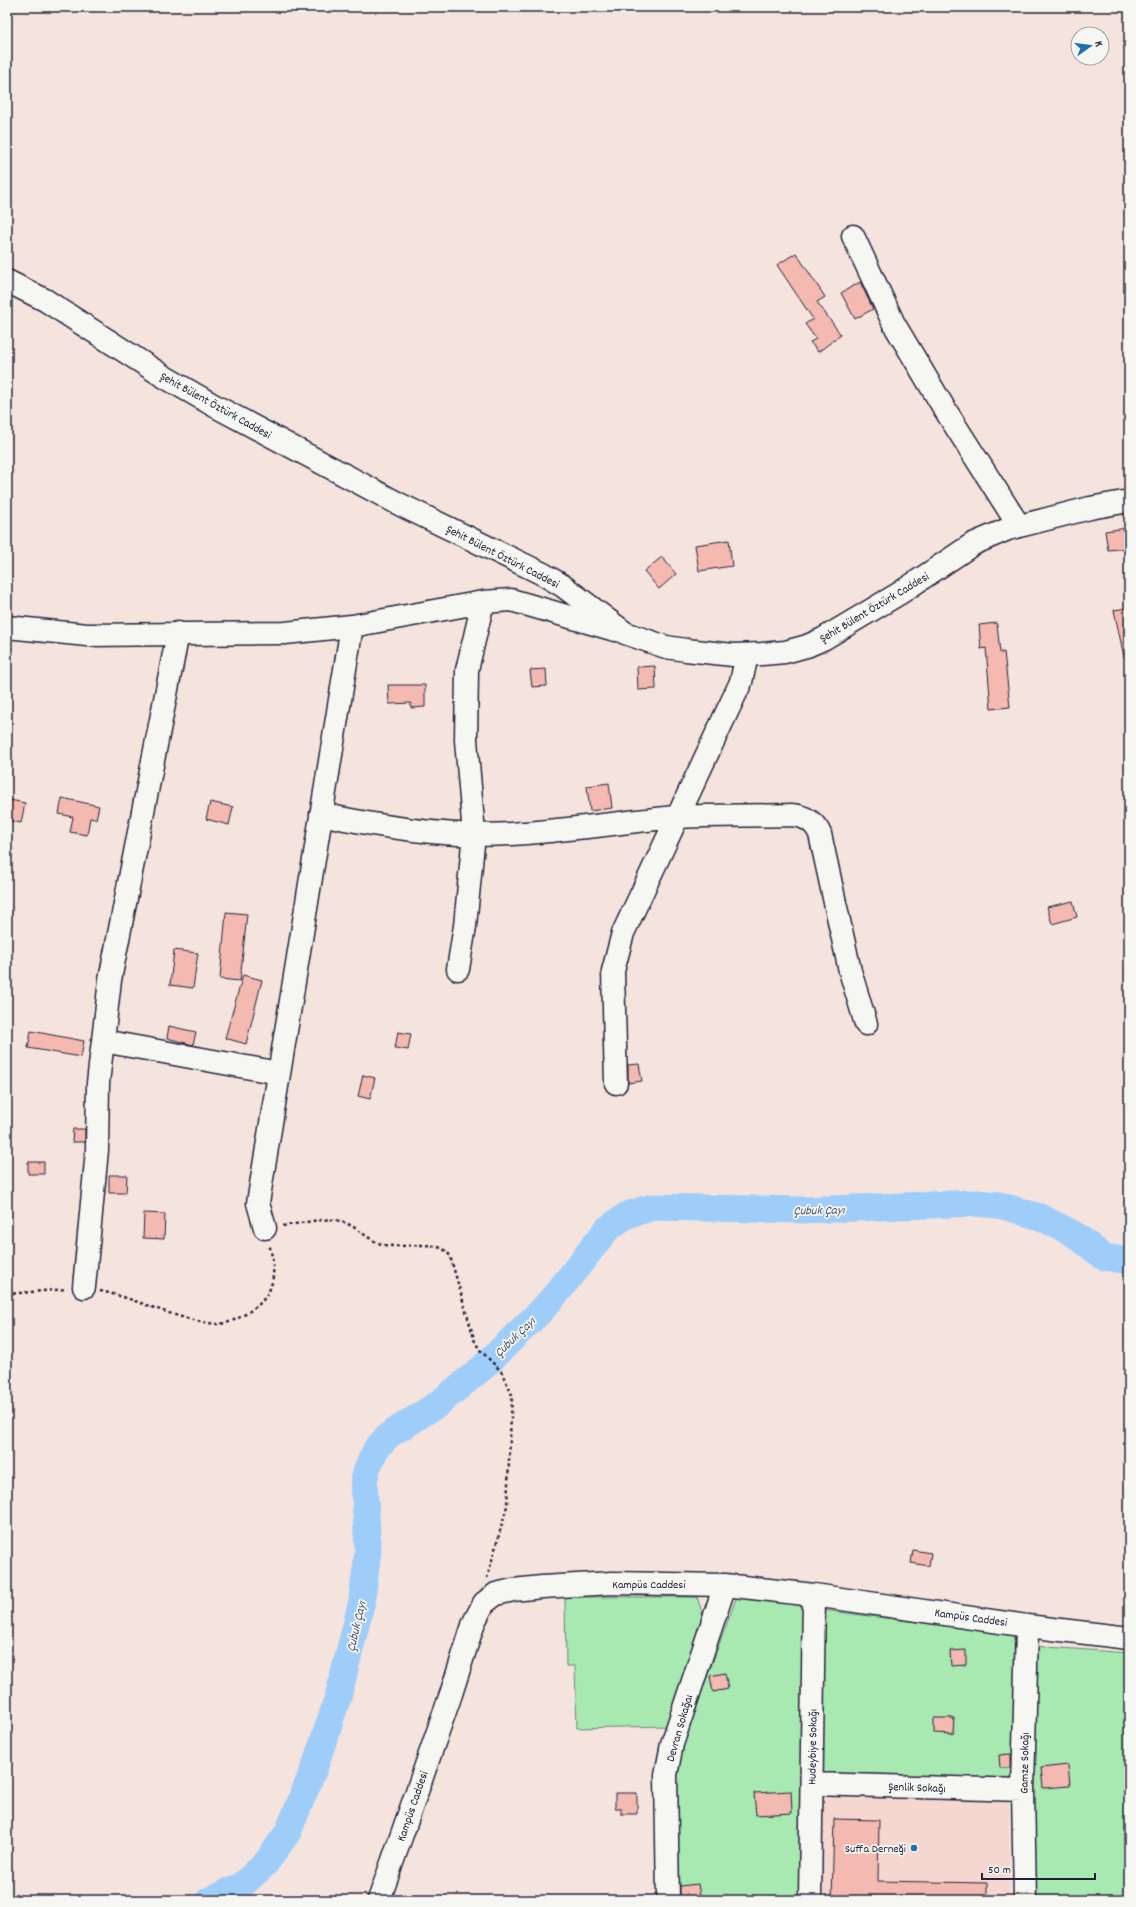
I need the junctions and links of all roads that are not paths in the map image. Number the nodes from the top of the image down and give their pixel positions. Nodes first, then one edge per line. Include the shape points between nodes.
1 (853, 236) dead end
2 (7, 281) edge
3 (1129, 501) edge
4 (1019, 526) junction
5 (483, 602) junction
6 (352, 626) junction
7 (7, 627) edge
8 (178, 633) junction
9 (625, 633) junction
10 (747, 655) junction
11 (322, 814) junction
12 (677, 817) junction
13 (474, 834) junction
14 (458, 969) dead end
15 (866, 1024) dead end
16 (103, 1040) junction
17 (279, 1073) junction
18 (616, 1083) dead end
19 (265, 1228) road end
20 (84, 1287) road end
21 (725, 1585) junction
22 (814, 1595) junction
23 (1027, 1626) junction
24 (1129, 1638) edge
25 (812, 1784) junction
26 (1023, 1790) junction
27 (379, 1900) edge
28 (668, 1900) edge
29 (810, 1900) edge
30 (1025, 1900) edge

1 - 4 street via 894,324
2 - 9 street, Şehit Bülent Öztürk Caddesi via 45,300 163,376 215,406 401,505 543,574
3 - 4 street, Şehit Bülent Öztürk Caddesi
4 - 10 street, Şehit Bülent Öztürk Caddesi via 989,535 973,544 900,593 823,639 785,652
5 - 6 street
5 - 9 street via 511,600
5 - 13 street via 467,670 466,740
6 - 8 street via 285,633
6 - 11 street
7 - 8 street via 87,635
8 - 16 street via 110,980
9 - 10 street, Şehit Bülent Öztürk Caddesi via 660,645 686,650 710,654
10 - 12 street via 741,682
11 - 13 street via 365,824
11 - 17 street
12 - 13 street via 510,834
12 - 15 street via 791,815 812,822 820,834 850,971
12 - 18 street via 623,933 613,971
13 - 14 street
16 - 17 street
16 - 20 street via 98,1082 97,1150
17 - 19 street via 258,1203
21 - 22 street, Kampüs Caddesi
21 - 27 street, Kampüs Caddesi via 612,1583 542,1587 496,1594 484,1603 474,1622
21 - 28 street, Devran Sokağaı via 672,1744 666,1774
22 - 23 street, Kampüs Caddesi
22 - 25 street, Hudeybiye Sokağı
23 - 24 street, Kampüs Caddesi
23 - 26 street, Gamze Sokağı
25 - 26 street, Şenlik Sokağı
25 - 29 street, Hudeybiye Sokağı
26 - 30 street, Gamze Sokağı

